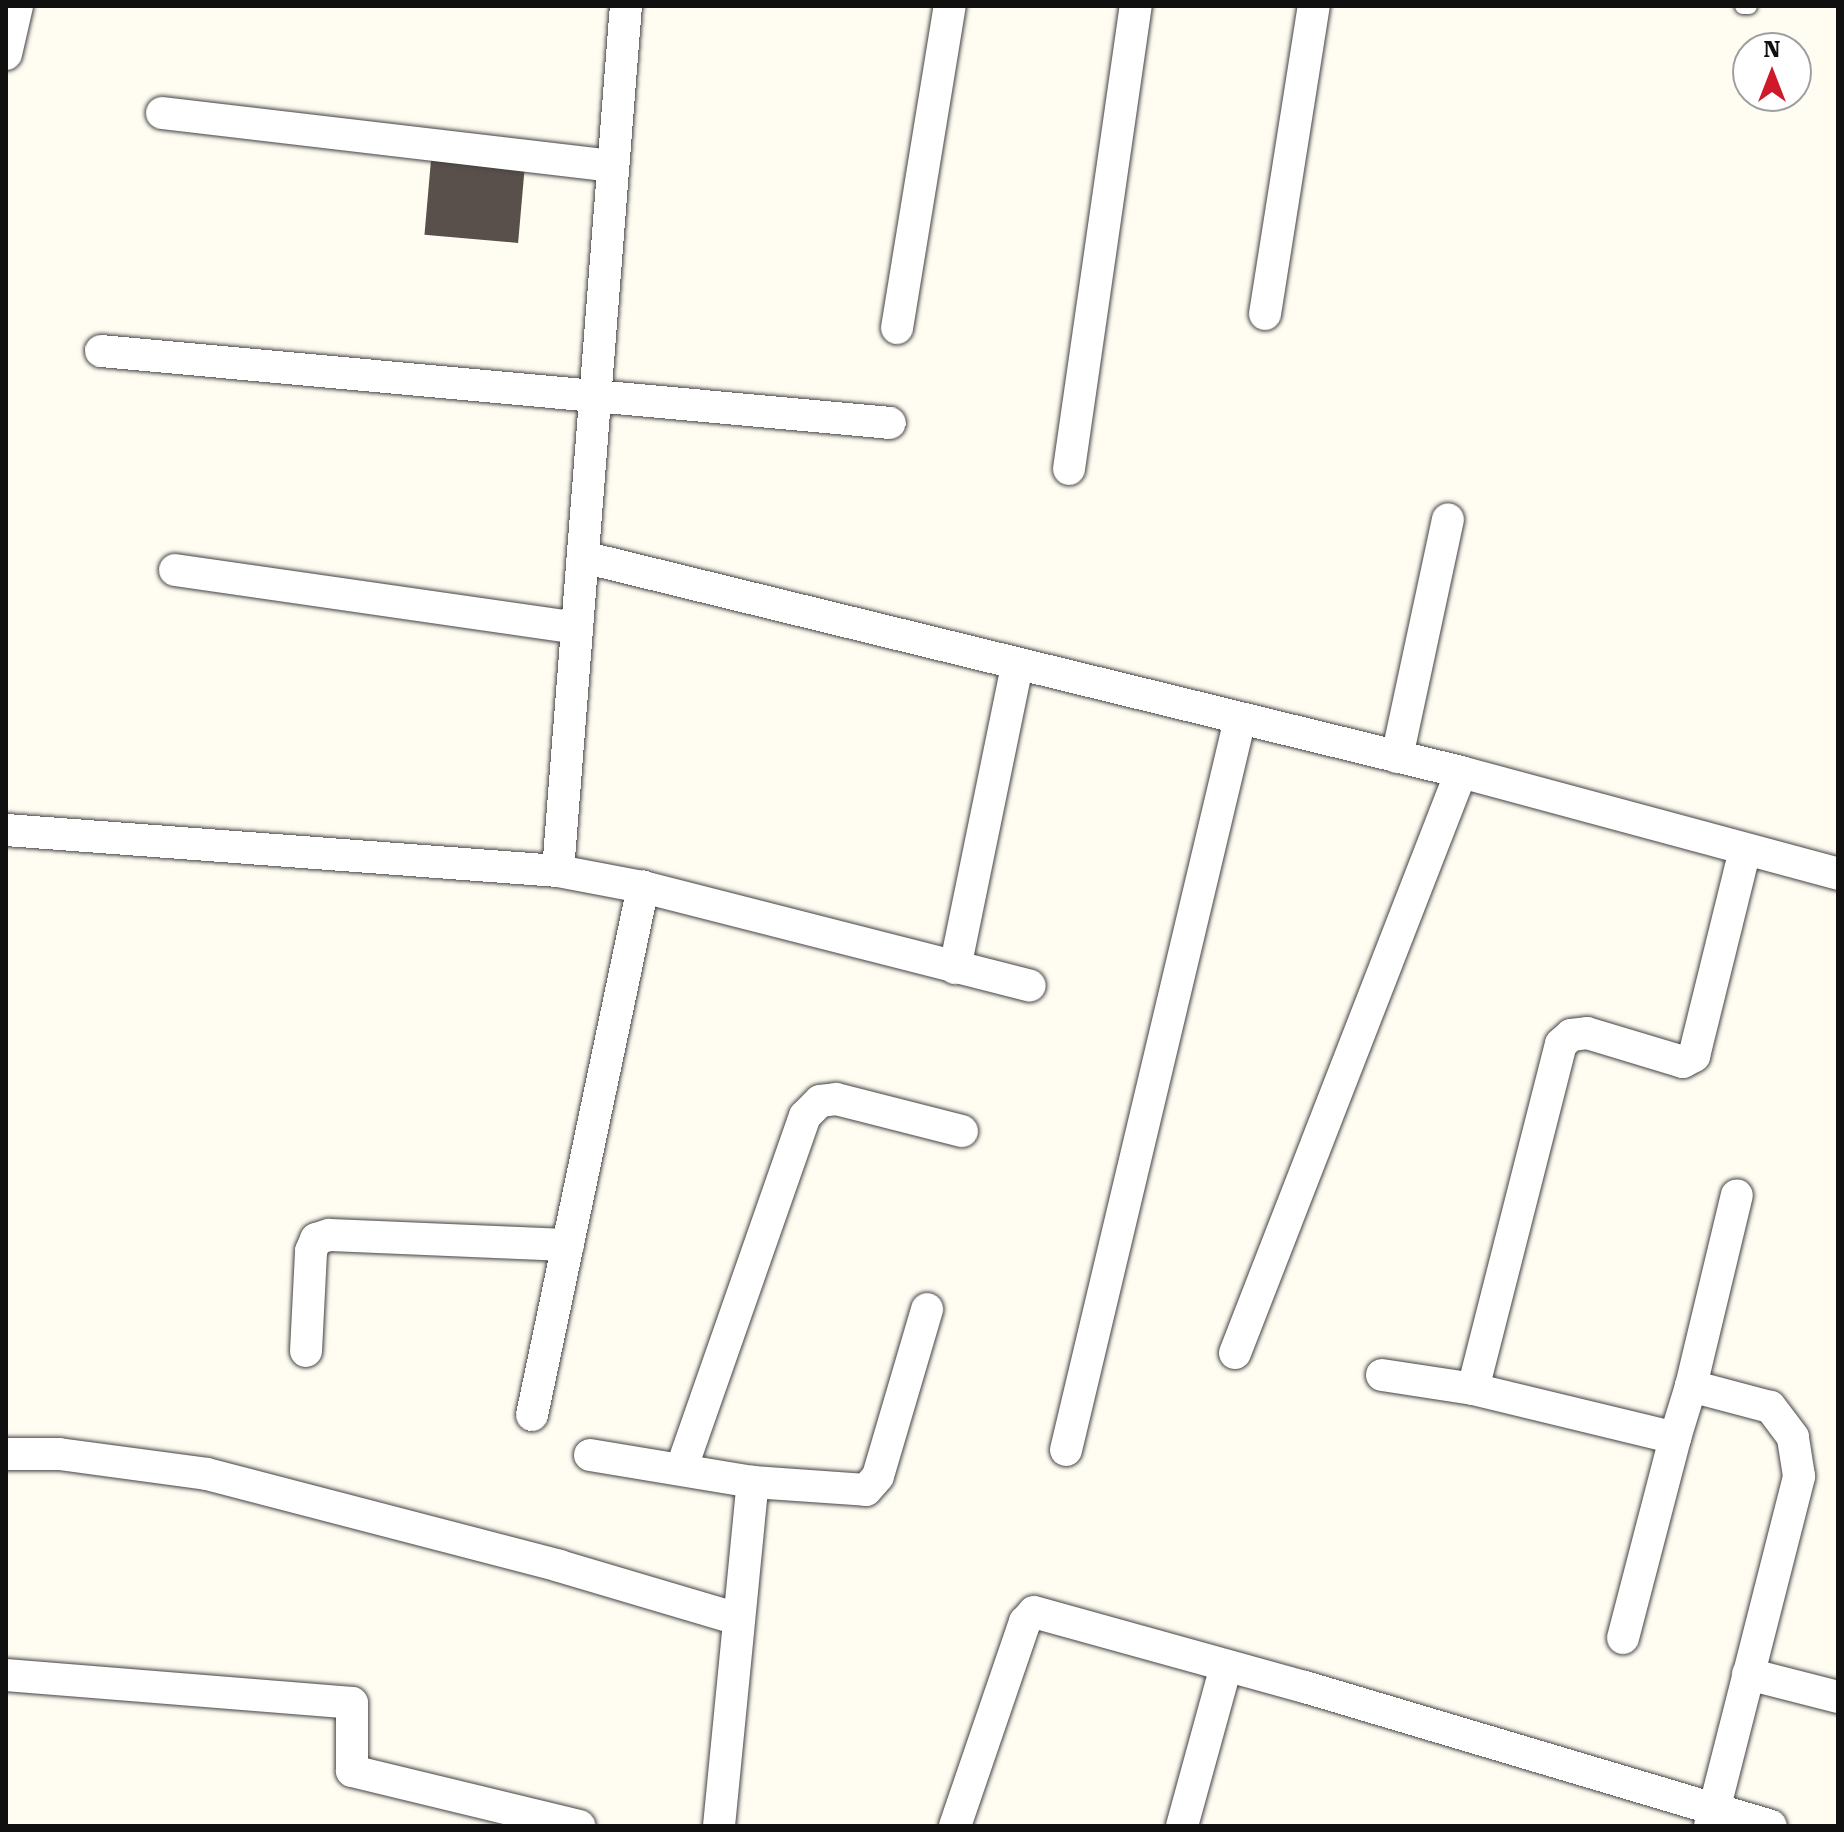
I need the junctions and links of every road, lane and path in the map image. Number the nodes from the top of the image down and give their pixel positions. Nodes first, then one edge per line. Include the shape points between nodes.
1 (17, 6) edge
2 (626, 6) edge
3 (950, 6) edge
4 (1136, 6) edge
5 (1314, 6) edge
6 (1743, 6) edge
7 (1749, 6) edge
8 (6, 54) edge
9 (162, 113) dead end
10 (613, 166) junction
11 (1265, 314) dead end
12 (897, 328) dead end
13 (101, 351) dead end
14 (595, 397) junction
15 (890, 423) dead end
16 (1069, 469) dead end
17 (1448, 519) dead end
18 (583, 557) junction
19 (175, 570) dead end
20 (577, 628) junction
21 (1017, 665) junction
22 (1240, 719) junction
23 (1397, 757) junction
24 (1461, 772) junction
25 (6, 830) edge
26 (1745, 850) junction
27 (558, 871) junction
28 (1838, 874) edge
29 (643, 887) junction
30 (955, 968) junction
31 (1030, 986) dead end
32 (962, 1131) dead end
33 (1737, 1195) dead end
34 (568, 1245) junction
35 (927, 1309) dead end
36 (306, 1351) dead end
37 (1235, 1353) dead end
38 (1382, 1375) dead end
39 (1691, 1386) junction
40 (1473, 1389) junction
41 (532, 1415) dead end
42 (1675, 1438) junction
43 (1066, 1450) dead end
44 (6, 1454) edge
45 (590, 1455) dead end
46 (682, 1467) junction
47 (753, 1482) junction
48 (738, 1619) junction
49 (1623, 1638) dead end
50 (1226, 1666) junction
51 (1748, 1674) junction
52 (6, 1675) edge
53 (1838, 1697) edge
54 (1712, 1817) edge
55 (579, 1826) edge
56 (719, 1826) edge
57 (955, 1826) edge
58 (1182, 1826) edge
59 (1771, 1826) edge

1 - 8 street
2 - 10 street
3 - 12 street
4 - 16 street
5 - 11 street
6 - 7 lane
9 - 10 street
10 - 14 street
13 - 14 street
14 - 15 street
14 - 18 street
17 - 23 street
18 - 20 street
18 - 21 street
19 - 20 street
20 - 27 street
21 - 22 street
21 - 30 street
22 - 23 street
22 - 43 street
23 - 24 street
24 - 26 street
24 - 37 street
25 - 27 street
26 - 28 street
26 - 40 street via 1694,1056 1683,1062 1587,1033 1571,1035 1561,1044
27 - 29 street
29 - 30 street
29 - 34 street
30 - 31 street
32 - 46 street via 836,1099 820,1101 805,1116
33 - 39 street
34 - 36 street via 329,1235 316,1239
34 - 41 street
35 - 47 street via 878,1476 866,1490
38 - 40 street
39 - 42 street
39 - 51 street via 1770,1407 1793,1437 1799,1476
40 - 42 street
42 - 49 street
44 - 48 street via 59,1454 207,1474
45 - 46 street
46 - 47 street
47 - 48 street
48 - 56 street
50 - 54 street
50 - 57 street via 1034,1612 1025,1622
50 - 58 street
51 - 53 street
51 - 54 street
52 - 55 street via 352,1703 352,1771
54 - 59 street

